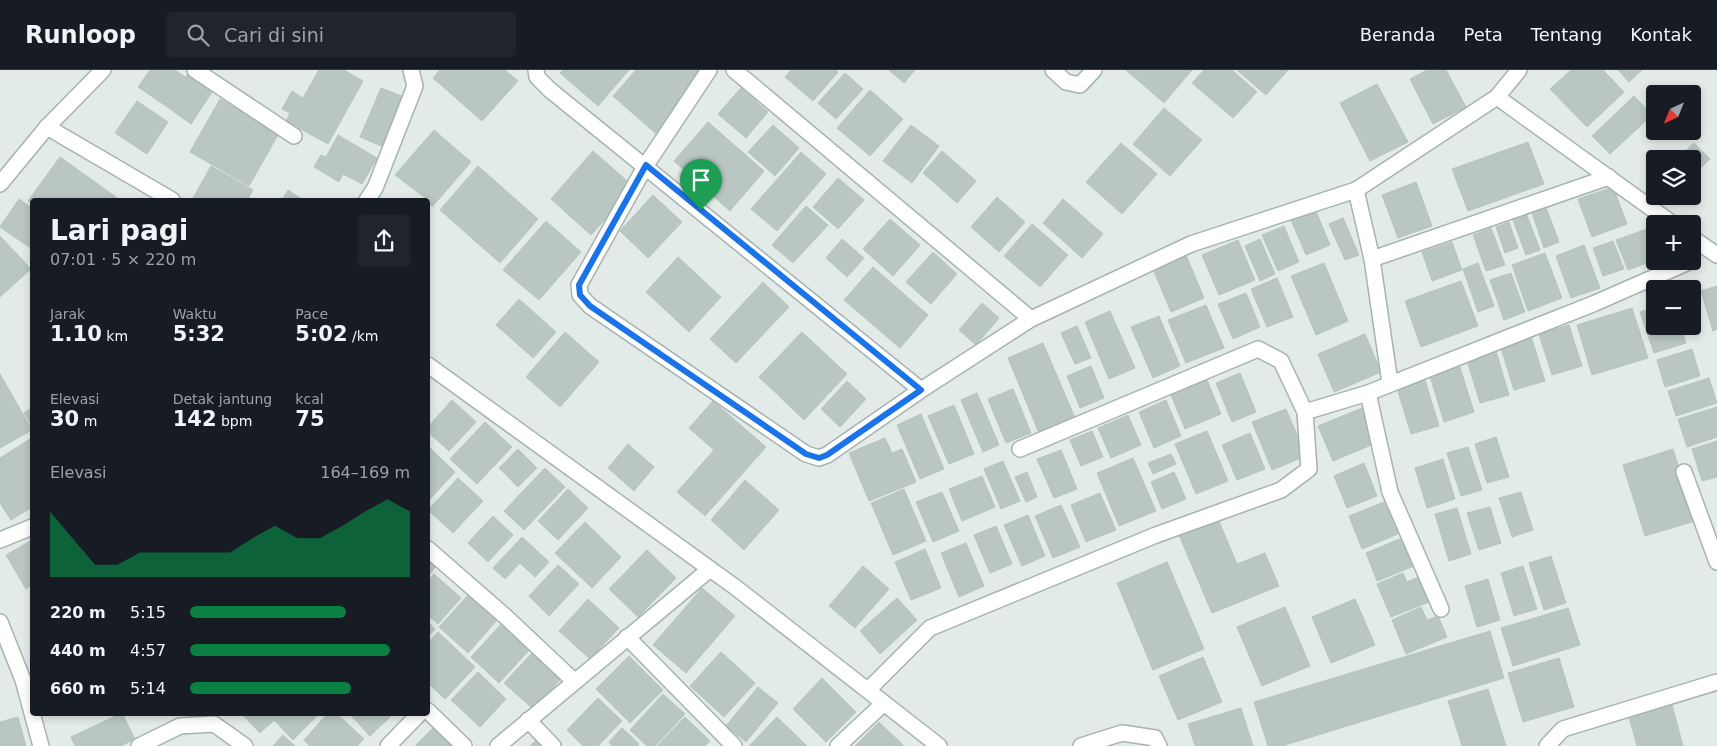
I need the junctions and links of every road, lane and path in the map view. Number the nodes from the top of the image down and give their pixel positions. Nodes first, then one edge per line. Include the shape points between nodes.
1 (103, 70) edge
2 (195, 70) edge
3 (412, 70) edge
4 (536, 70) edge
5 (709, 70) edge
6 (734, 70) edge
7 (1052, 70) edge
8 (1094, 70) edge
9 (1519, 70) edge
10 (1498, 97) junction
11 (47, 127) junction
12 (294, 136) dead end
13 (646, 165) junction
14 (3, 173) edge
15 (1609, 178) junction
16 (1356, 190) junction
17 (169, 198) edge
18 (368, 198) edge
19 (1660, 215) edge
20 (1701, 244) edge
21 (1715, 253) edge
22 (1701, 258) edge
23 (1372, 259) junction
24 (1671, 270) edge
25 (1031, 319) junction
26 (430, 366) edge
27 (1390, 383) junction
28 (921, 390) junction
29 (1368, 393) junction
30 (1305, 412) junction
31 (1020, 449) dead end
32 (1684, 472) dead end
33 (30, 528) edge
34 (0, 540) edge
35 (430, 551) edge
36 (1717, 562) edge
37 (710, 569) junction
38 (1441, 609) dead end
39 (0, 622) edge
40 (627, 637) junction
41 (4, 644) edge
42 (574, 681) junction
43 (1717, 682) edge
44 (868, 690) junction
45 (884, 704) junction
46 (30, 706) edge
47 (430, 713) edge
48 (33, 716) edge
49 (417, 716) edge
50 (528, 720) junction
51 (41, 746) edge
52 (139, 746) edge
53 (245, 746) edge
54 (388, 746) edge
55 (464, 746) edge
56 (498, 746) edge
57 (553, 746) edge
58 (734, 746) edge
59 (838, 746) edge
60 (939, 746) edge
61 (1081, 746) edge
62 (1159, 746) edge
63 (1547, 746) edge

1 - 11 street
2 - 12 street
3 - 18 street via 415,86
4 - 13 street via 537,77 550,90
5 - 13 street
6 - 25 street
7 - 8 street via 1066,82 1080,85
9 - 10 street
10 - 15 street
10 - 16 street
11 - 14 street
11 - 17 street
13 - 28 street
13 - 28 street via 579,285 580,295 590,306 806,454 819,458
15 - 19 street
15 - 23 street
16 - 23 street
16 - 25 street via 1191,244
20 - 21 street
21 - 22 street
23 - 27 street
24 - 27 street
25 - 28 street
26 - 37 street
27 - 29 street
29 - 30 street
29 - 38 street via 1390,492
30 - 31 street via 1281,361 1258,349
30 - 44 street via 1309,469 1281,490 1156,536 930,628
32 - 36 street
33 - 34 street
35 - 42 street
37 - 40 street
37 - 44 street
39 - 41 street
40 - 42 street
40 - 58 street
41 - 46 street via 23,680
42 - 50 street
43 - 63 street via 1563,729
44 - 45 street
45 - 59 street
45 - 60 street
47 - 55 street
48 - 51 street
49 - 54 street
50 - 56 street
50 - 57 street
52 - 53 street via 180,726 214,724
61 - 62 street via 1122,733 1155,738

